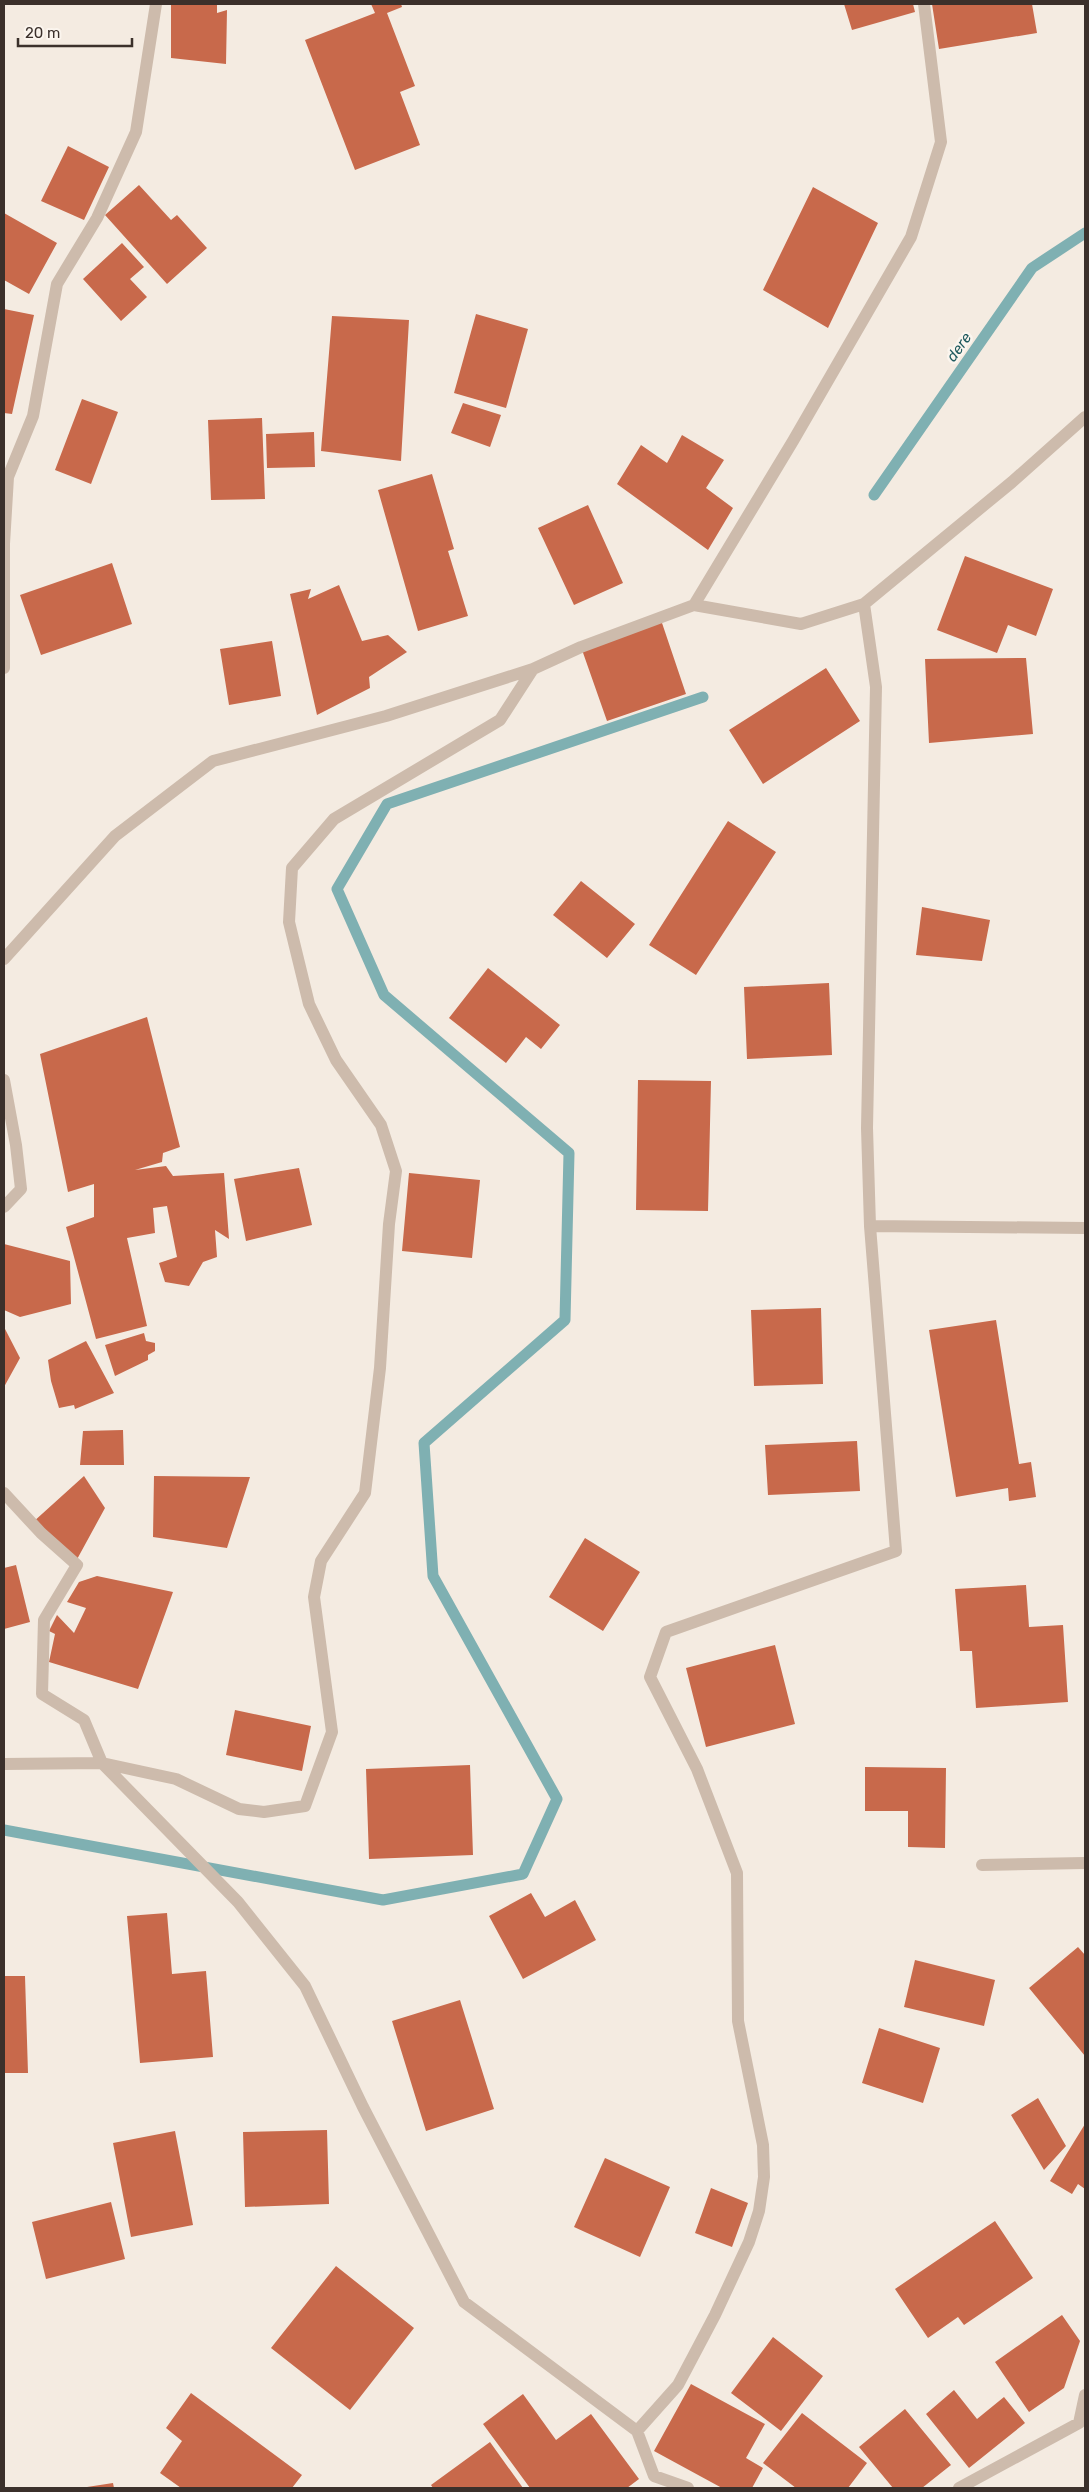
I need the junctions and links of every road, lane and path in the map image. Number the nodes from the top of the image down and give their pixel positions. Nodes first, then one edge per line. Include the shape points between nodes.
1 (156, 4) edge
2 (924, 4) edge
3 (1085, 416) edge
4 (864, 604) junction
5 (694, 605) junction
6 (4, 668) edge
7 (533, 669) junction
8 (4, 959) edge
9 (4, 1080) edge
10 (4, 1207) edge
11 (870, 1226) junction
12 (1085, 1228) edge
13 (4, 1494) edge
14 (102, 1763) junction
15 (4, 1764) edge
16 (1085, 1863) edge
17 (982, 1865) dead end
18 (1085, 2395) edge
19 (1082, 2425) edge
20 (637, 2431) junction
21 (688, 2488) edge
22 (959, 2488) edge

1 - 6 street via 136,132 97,218 57,284 33,416 8,477 4,544
2 - 5 street via 941,142 910,237
3 - 4 street via 1012,482
4 - 5 street via 802,624
4 - 11 street via 876,687 866,1128
5 - 7 street via 581,647
7 - 8 street via 386,716 213,761 115,836
7 - 14 street via 500,720 334,819 292,868 289,922 309,1004 336,1060 380,1126 396,1171 366,1493 321,1561 314,1597 332,1732 305,1806 264,1812 239,1810 176,1779
9 - 10 street via 20,1189
11 - 12 street
11 - 20 street via 896,1551 666,1632 650,1677 697,1769 737,1873 738,2021 763,2145 764,2177 759,2211 749,2242 715,2315 678,2385
13 - 14 street via 77,1565 44,1620 42,1694 84,1720
14 - 15 street
14 - 20 street via 238,1902 305,1986 363,2107 464,2302
16 - 17 street
18 - 19 street
19 - 22 street
20 - 21 street via 654,2476

